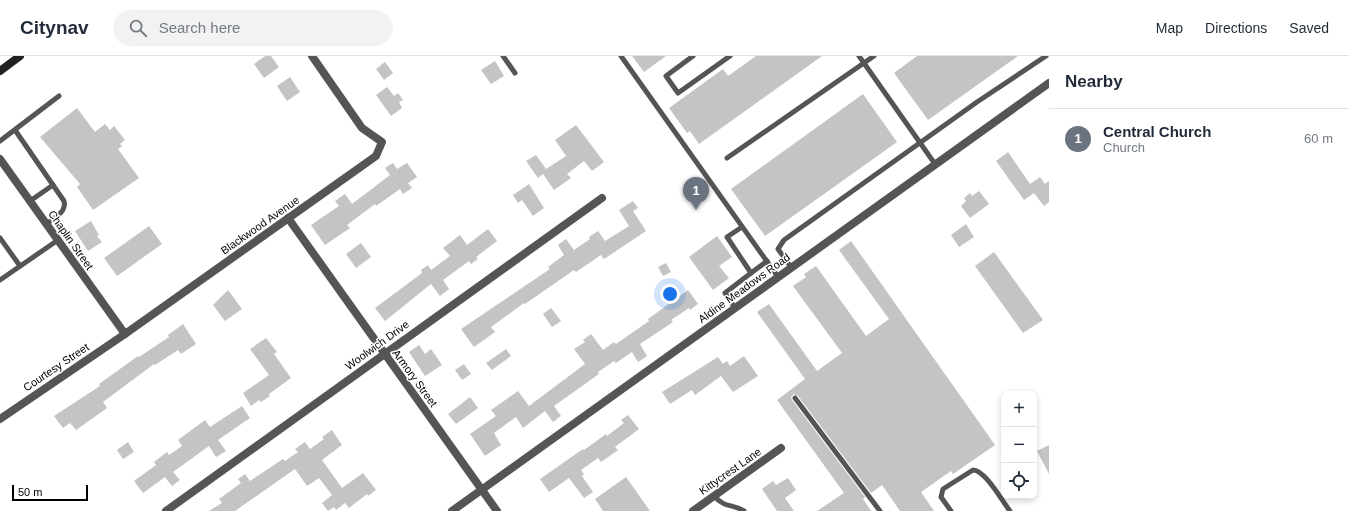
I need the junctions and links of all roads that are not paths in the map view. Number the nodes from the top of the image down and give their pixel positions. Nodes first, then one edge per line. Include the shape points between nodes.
1 (20, 56) edge
2 (312, 56) edge
3 (503, 56) edge
4 (621, 56) edge
5 (693, 56) edge
6 (730, 56) edge
7 (859, 56) edge
8 (874, 56) edge
9 (1046, 56) edge
10 (864, 63) junction
11 (0, 70) edge
12 (515, 72) dead end
13 (1049, 83) edge
14 (59, 96) dead end
15 (15, 130) junction
16 (0, 141) edge
17 (920, 143) junction
18 (727, 158) dead end
19 (0, 159) edge
20 (935, 164) junction
21 (53, 185) junction
22 (602, 198) dead end
23 (30, 201) junction
24 (288, 218) junction
25 (46, 224) junction
26 (742, 226) junction
27 (0, 238) edge
28 (58, 240) junction
29 (767, 261) junction
30 (20, 266) junction
31 (792, 267) junction
32 (751, 273) junction
33 (778, 277) junction
34 (0, 280) edge
35 (735, 308) junction
36 (125, 334) junction
37 (384, 354) junction
38 (794, 398) dead end
39 (0, 419) edge
40 (781, 448) dead end
41 (482, 489) junction
42 (714, 496) junction
43 (166, 511) edge
44 (452, 511) edge
45 (497, 511) edge
46 (693, 511) edge
47 (744, 511) edge
48 (880, 511) edge
49 (951, 511) edge
50 (1010, 511) edge

1 - 11 main road
2 - 24 street, Blackwood Avenue via 362,128 382,142 376,156
3 - 12 lane
4 - 26 lane
5 - 6 lane via 666,76 678,93
7 - 10 lane
8 - 10 lane
9 - 17 lane
10 - 17 lane
10 - 18 lane
13 - 20 street, Aldine Meadows Road
14 - 15 lane
15 - 16 lane
15 - 21 lane
17 - 20 lane
17 - 31 lane via 784,240 778,249
19 - 23 street, Chaplin Street
20 - 31 street, Aldine Meadows Road
21 - 23 lane
21 - 25 lane via 65,205 62,212
22 - 37 street, Woolwich Drive
23 - 25 street, Chaplin Street
24 - 36 street, Blackwood Avenue
24 - 37 street, Armory Street
25 - 28 street, Chaplin Street
26 - 29 lane
26 - 32 lane via 727,237
27 - 30 lane
28 - 30 lane
28 - 36 street, Chaplin Street
29 - 32 lane
29 - 33 lane
30 - 34 lane
31 - 33 street, Aldine Meadows Road
32 - 35 lane via 725,293
33 - 35 street, Aldine Meadows Road
35 - 41 street, Aldine Meadows Road
36 - 39 street, Courtesy Street
37 - 41 street, Armory Street
37 - 43 street, Woolwich Drive
38 - 48 lane
40 - 42 street, Kittycrest Lane
41 - 44 street, Aldine Meadows Road
41 - 45 street, Armory Street
42 - 46 street, Kittycrest Lane
42 - 47 lane via 722,504
49 - 50 lane via 941,497 943,490 973,470 978,470

